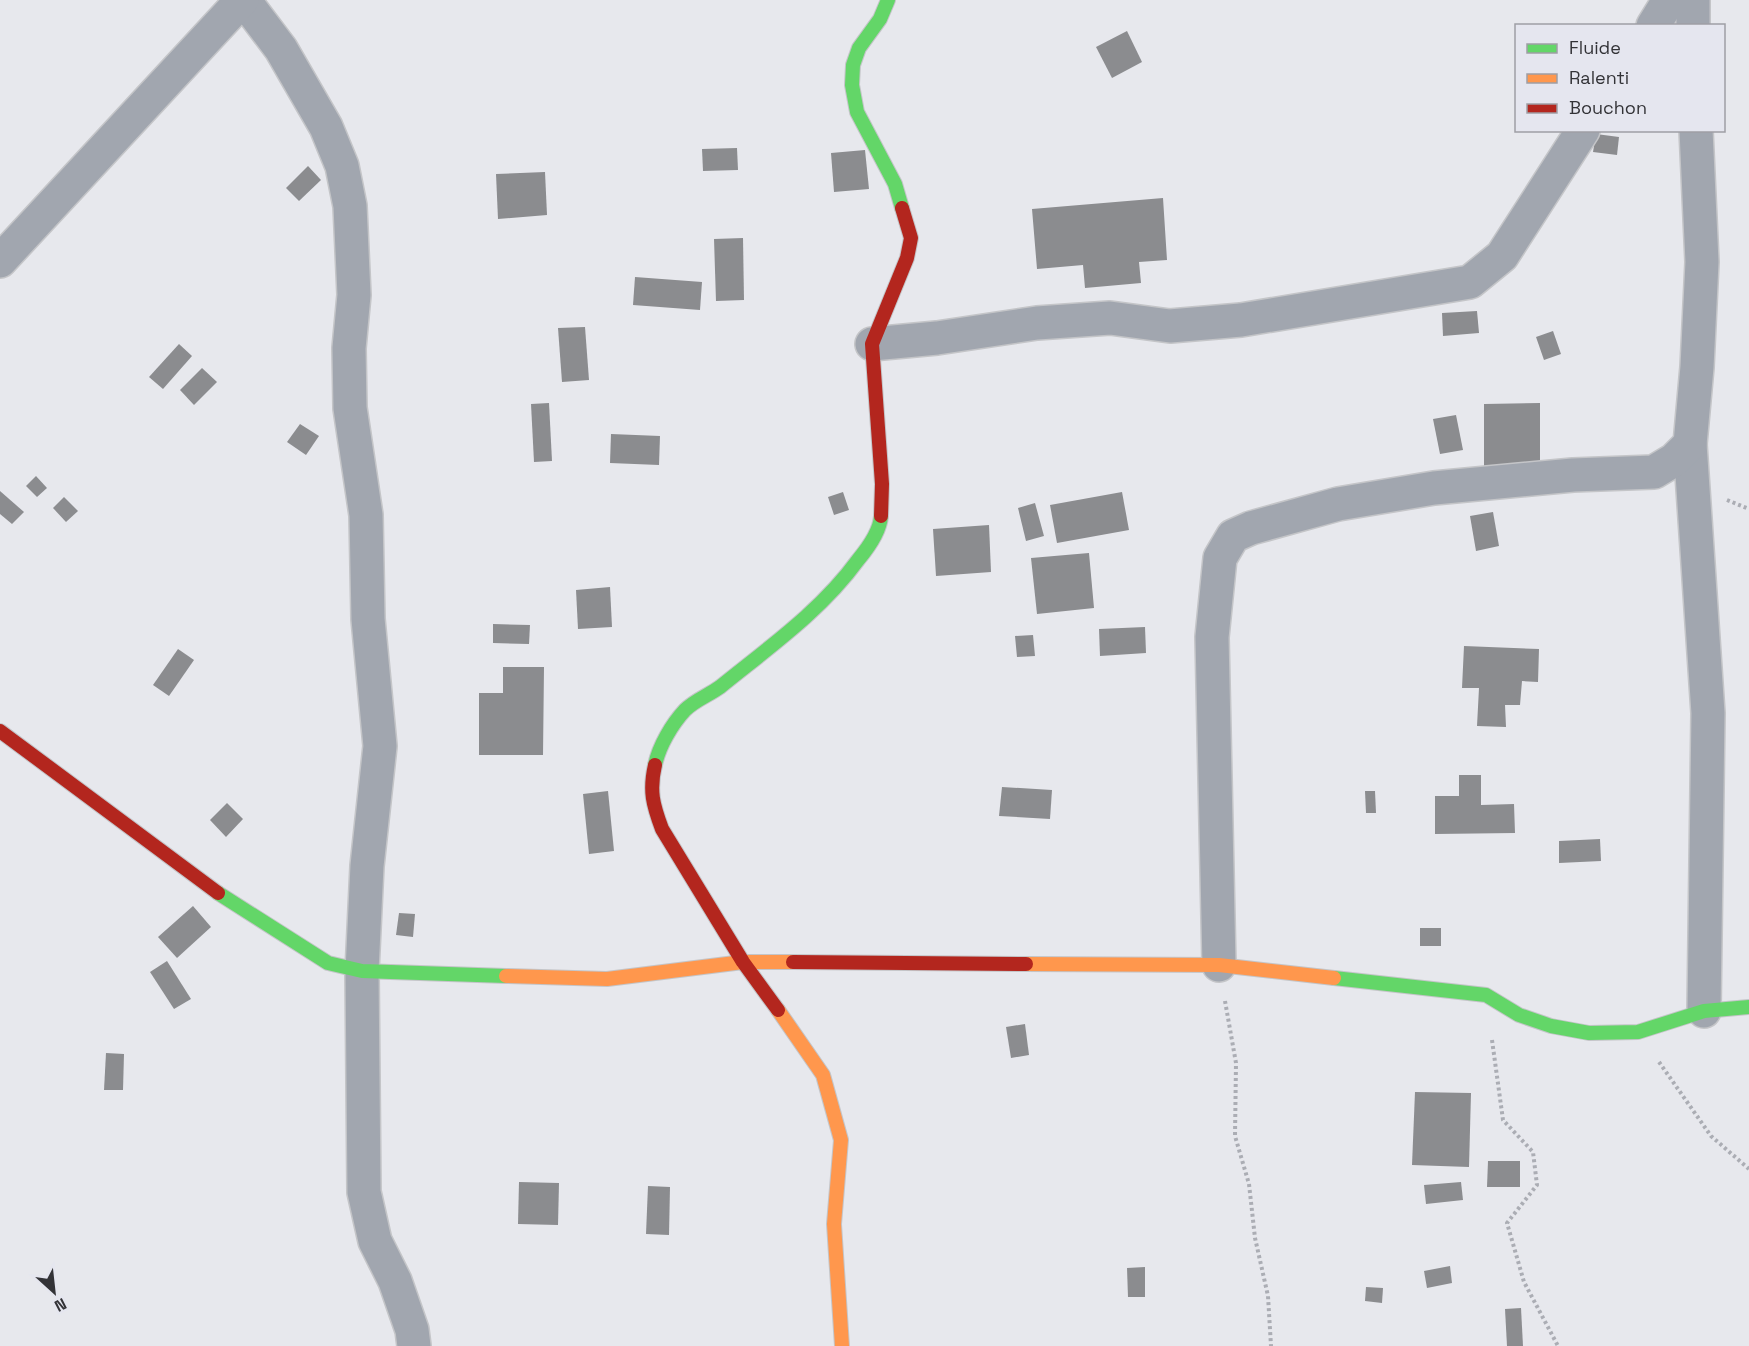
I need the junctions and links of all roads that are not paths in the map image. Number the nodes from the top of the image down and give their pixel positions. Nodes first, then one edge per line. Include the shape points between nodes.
1 (243, 0) edge
2 (888, 0) edge
3 (1669, 0) edge
4 (1693, 0) edge
5 (1654, 24) edge
6 (1693, 24) edge
7 (1582, 132) edge
8 (1696, 132) edge
9 (0, 261) edge
10 (872, 344) junction
11 (1690, 444) junction
12 (0, 731) edge
13 (743, 962) junction
14 (1219, 965) junction
15 (362, 971) junction
16 (1749, 1007) edge
17 (1704, 1011) junction
18 (414, 1346) edge
19 (842, 1346) edge

1 - 9 street
1 - 15 street via 281,49 326,127 342,166 350,206 354,295 349,348 350,408 366,515 368,619 380,746 367,866
2 - 10 street via 859,48 852,85 857,112 895,184 911,238 907,258
3 - 5 street
4 - 6 street
7 - 10 street via 1502,256 1470,282 1241,320 1170,326 1110,318 1037,322
8 - 11 street via 1702,262
10 - 13 street via 882,484 881,520 872,543 848,574 797,625 686,709 657,755 651,783 652,805 662,829
11 - 14 street via 1654,472 1573,475 1393,493 1338,504 1233,536 1220,558 1212,637
11 - 17 street via 1708,712
12 - 15 street via 235,905 328,963
13 - 14 street
13 - 15 street via 607,980
13 - 19 street via 823,1075 836,1117 841,1140 834,1224
14 - 17 street via 1486,995 1519,1016 1589,1033 1638,1032
15 - 18 street via 364,1192 375,1241 395,1281
16 - 17 street

